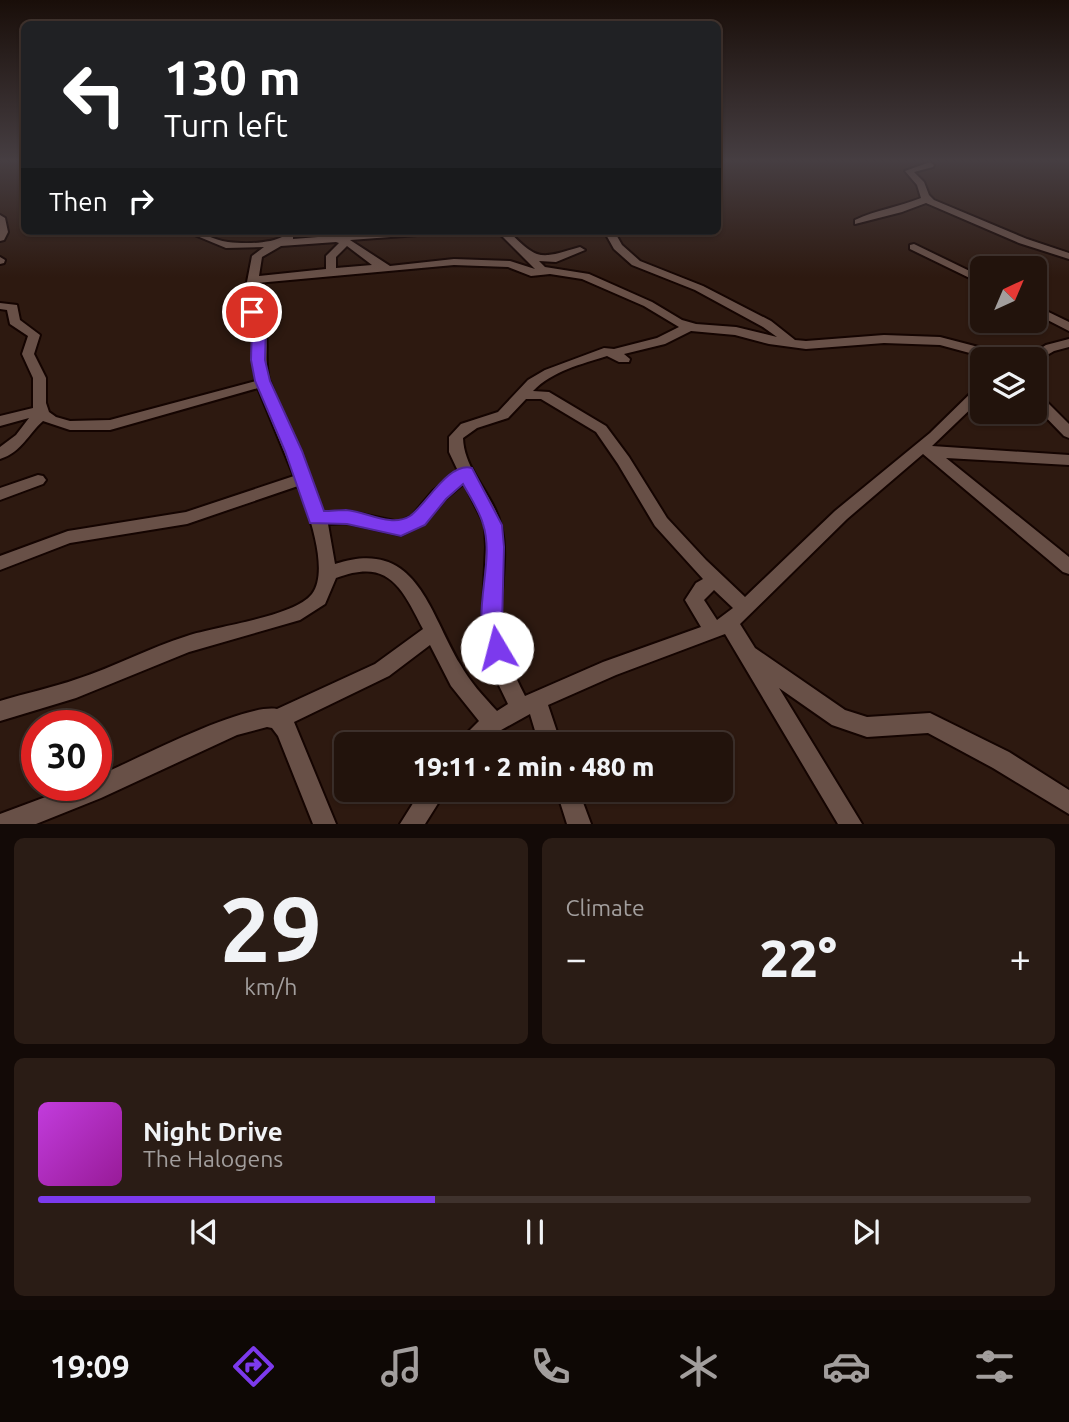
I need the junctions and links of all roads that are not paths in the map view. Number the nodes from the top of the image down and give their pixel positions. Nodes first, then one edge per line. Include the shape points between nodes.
1 (926, 199) edge
2 (928, 199) edge
3 (0, 218) edge
4 (858, 222) dead end
5 (200, 235) edge
6 (289, 235) edge
7 (395, 235) edge
8 (506, 235) edge
9 (611, 235) edge
10 (0, 238) edge
11 (269, 241) edge
12 (342, 241) junction
13 (914, 247) dead end
14 (580, 250) dead end
15 (1069, 256) edge
16 (528, 257) junction
17 (382, 267) junction
18 (331, 272) junction
19 (546, 272) junction
20 (970, 275) edge
21 (254, 280) junction
22 (0, 306) edge
23 (1047, 315) edge
24 (689, 327) junction
25 (1069, 327) edge
26 (793, 343) junction
27 (1069, 343) edge
28 (970, 349) edge
29 (1047, 350) edge
30 (263, 383) junction
31 (520, 395) junction
32 (970, 403) edge
33 (1047, 410) edge
34 (41, 412) junction
35 (0, 421) edge
36 (1069, 433) edge
37 (927, 449) junction
38 (0, 454) edge
39 (1069, 460) edge
40 (466, 472) junction
41 (302, 479) junction
42 (38, 480) dead end
43 (0, 494) edge
44 (317, 519) junction
45 (0, 563) edge
46 (1069, 567) edge
47 (328, 574) junction
48 (715, 580) junction
49 (745, 608) junction
50 (721, 626) junction
51 (433, 632) junction
52 (749, 655) junction
53 (528, 704) junction
54 (0, 711) edge
55 (278, 719) junction
56 (494, 723) junction
57 (484, 732) edge
58 (543, 732) edge
59 (429, 802) edge
60 (571, 802) edge
61 (1069, 803) edge
62 (420, 818) edge
63 (5, 824) edge
64 (325, 824) edge
65 (579, 824) edge
66 (851, 824) edge

1 - 4 street
2 - 15 street
3 - 10 street
5 - 11 street via 226,245
6 - 11 street
7 - 12 street
8 - 16 street
9 - 26 street via 636,263 699,288
11 - 12 street
11 - 21 street via 257,256
12 - 17 street
12 - 18 street via 331,256
13 - 20 street
14 - 16 street via 556,259
16 - 19 street
17 - 18 street
17 - 19 street via 454,261 510,264 531,273
18 - 21 street
19 - 24 street via 585,276
21 - 30 street via 249,302 259,326
22 - 34 street via 13,307 14,321 34,335 28,354 38,374
23 - 25 street
24 - 26 street
24 - 31 street via 619,356 604,353 547,374
26 - 28 street via 940,341
27 - 29 street
30 - 34 street via 86,428 61,423
30 - 41 street
31 - 40 street via 501,416 459,431 456,452
31 - 48 street via 544,395 601,429 661,522
32 - 37 street
33 - 36 street
34 - 35 street
34 - 38 street via 22,438
37 - 39 street
37 - 46 street
37 - 49 street via 841,515
40 - 44 street via 418,520 401,529 347,517
40 - 53 street via 493,525 491,626 502,671
41 - 44 street
41 - 45 street via 187,518 68,537
42 - 43 street
44 - 47 street
47 - 51 street via 351,566 382,565 402,579
47 - 54 street via 322,596 299,611
48 - 49 street
48 - 50 street via 694,600
49 - 50 street
50 - 52 street
50 - 53 street
51 - 55 street via 382,670
51 - 56 street via 454,674
52 - 61 street via 839,718 867,727 930,723
52 - 66 street
53 - 56 street
53 - 58 street
55 - 63 street via 267,717 234,726
55 - 64 street
56 - 57 street
59 - 62 street
60 - 65 street

